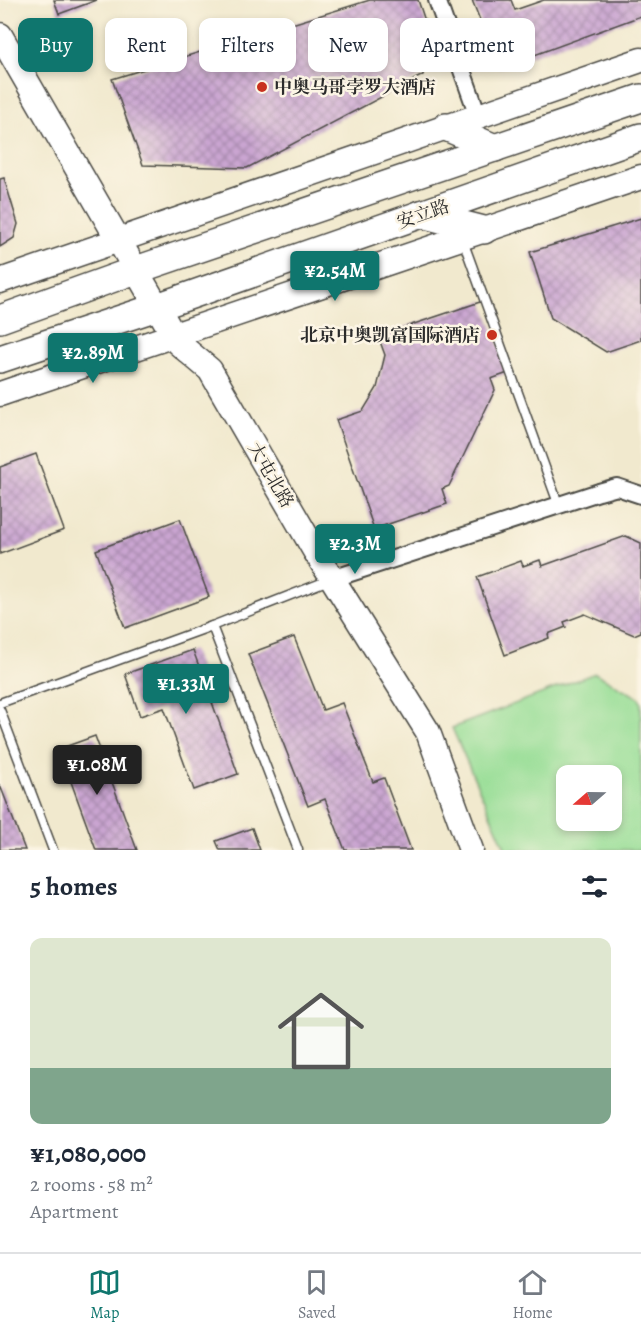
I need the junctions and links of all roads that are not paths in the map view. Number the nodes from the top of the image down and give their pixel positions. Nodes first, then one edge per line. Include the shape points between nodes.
1 (437, 0) edge
2 (0, 35) edge
3 (641, 60) edge
4 (641, 98) edge
5 (480, 115) junction
6 (446, 127) junction
7 (641, 137) edge
8 (495, 148) junction
9 (641, 177) edge
10 (421, 214) junction
11 (473, 234) junction
12 (119, 240) junction
13 (136, 270) junction
14 (0, 281) edge
15 (157, 307) junction
16 (0, 319) edge
17 (173, 334) junction
18 (0, 359) edge
19 (0, 394) edge
20 (641, 495) edge
21 (559, 506) junction
22 (332, 579) junction
23 (212, 626) junction
24 (0, 703) edge
25 (0, 710) edge
26 (52, 850) edge
27 (298, 850) edge
28 (471, 850) edge

1 - 5 street
2 - 12 street
3 - 5 street
4 - 8 main road
5 - 6 street
6 - 8 main road
6 - 12 street
7 - 10 main road, 安立路
8 - 13 main road
9 - 11 street, 安立路
10 - 11 main road
10 - 15 main road, 安立路
11 - 17 street, 安立路
11 - 21 lane
12 - 13 street, 大屯北路
12 - 14 street
13 - 15 street, 大屯北路
13 - 16 main road
15 - 17 street, 大屯北路
15 - 18 main road, 安立路
17 - 19 street, 安立路
17 - 22 street, 大屯北路 via 210,370
20 - 21 street via 617,487
21 - 22 street
22 - 23 lane
22 - 28 street, 大屯北路 via 428,732
23 - 24 lane
23 - 27 lane
25 - 26 lane

